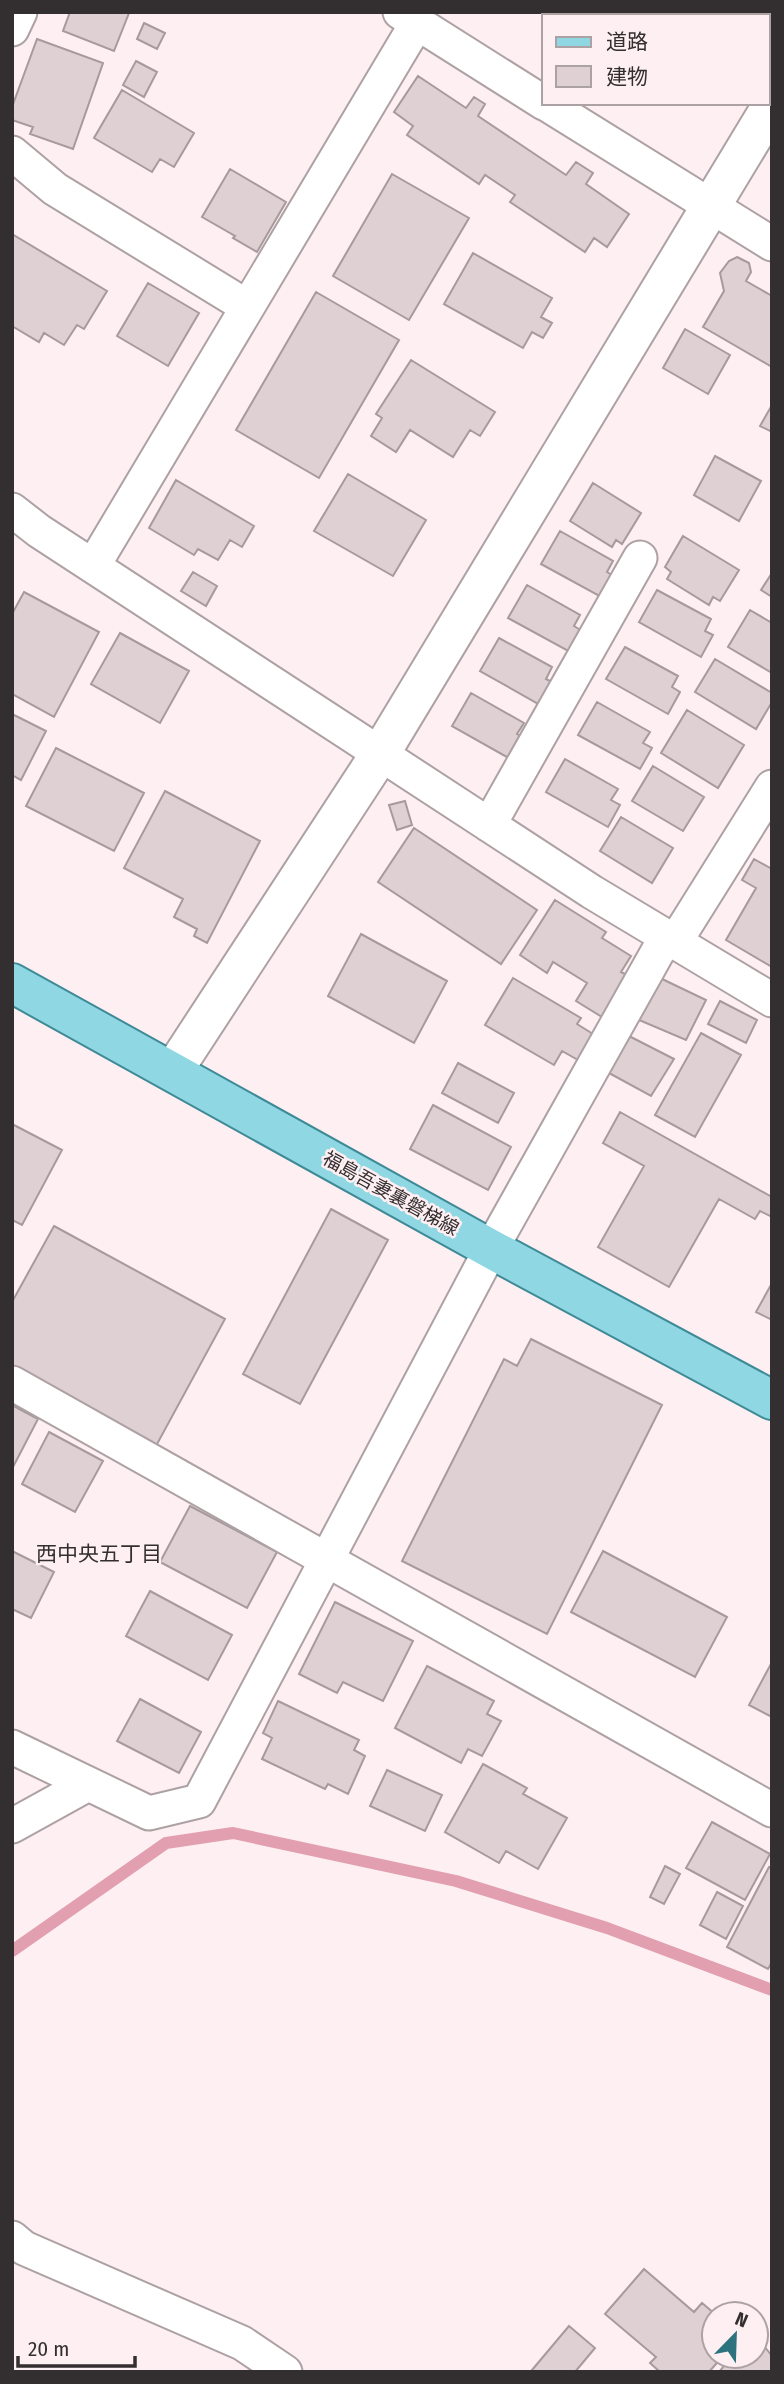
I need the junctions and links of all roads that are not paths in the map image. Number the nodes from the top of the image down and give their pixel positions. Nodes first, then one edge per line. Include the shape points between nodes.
1 (20, 12) edge
2 (409, 18) edge
3 (12, 29) edge
4 (542, 101) edge
5 (548, 105) edge
6 (772, 105) edge
7 (12, 153) edge
8 (710, 207) junction
9 (772, 244) edge
10 (246, 306) junction
11 (12, 510) edge
12 (640, 558) dead end
13 (93, 566) junction
14 (380, 754) junction
15 (772, 787) edge
16 (489, 825) junction
17 (671, 939) junction
18 (12, 983) edge
19 (772, 1000) edge
20 (173, 1071) junction
21 (491, 1249) junction
22 (12, 1383) edge
23 (772, 1400) edge
24 (327, 1560) junction
25 (12, 1747) edge
26 (88, 1784) junction
27 (772, 1810) edge
28 (12, 1826) edge
29 (12, 2238) edge
30 (285, 2372) edge

1 - 3 street
2 - 4 street
2 - 10 street
5 - 8 street
6 - 8 street
7 - 10 street via 55,189
8 - 9 street
8 - 14 street
10 - 13 street
11 - 13 street
12 - 16 street
13 - 14 street
14 - 16 street
14 - 20 street
15 - 17 street
16 - 17 street
17 - 19 street
17 - 21 street
18 - 20 main road, 福島吾妻裏磐梯線
20 - 21 main road, 福島吾妻裏磐梯線
21 - 23 main road, 福島吾妻裏磐梯線
21 - 24 street
22 - 24 street
24 - 26 street via 199,1801 149,1813
24 - 27 street
25 - 26 street
26 - 28 street
29 - 30 street via 24,2248 242,2343

